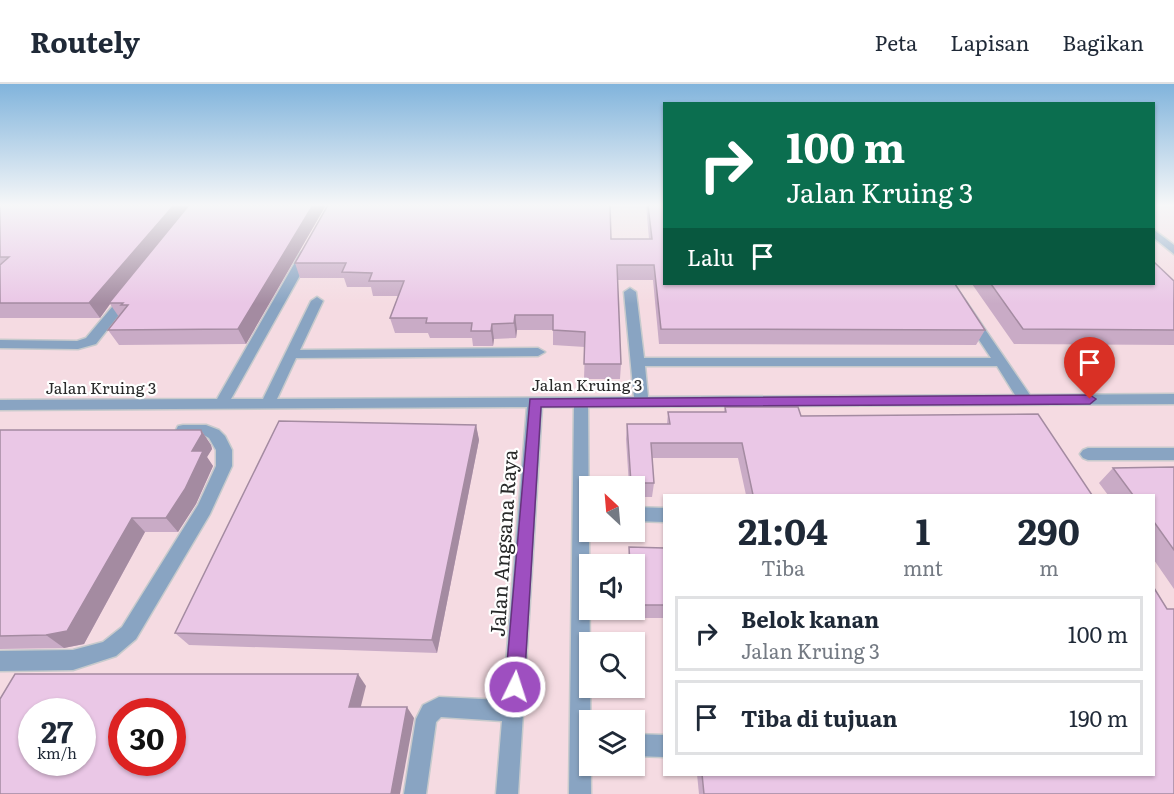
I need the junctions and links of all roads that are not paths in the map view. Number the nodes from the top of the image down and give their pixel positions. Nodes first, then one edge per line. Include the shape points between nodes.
1 (315, 238) edge
2 (1160, 238) edge
3 (1174, 251) edge
4 (949, 285) edge
5 (134, 287) edge
6 (630, 292) dead end
7 (317, 301) dead end
8 (0, 344) edge
9 (538, 352) dead end
10 (293, 354) junction
11 (638, 362) junction
12 (1001, 362) junction
13 (1174, 399) edge
14 (1026, 400) junction
15 (535, 402) junction
16 (581, 402) junction
17 (642, 402) junction
18 (221, 404) junction
19 (267, 404) junction
20 (0, 405) edge
21 (171, 430) edge
22 (1088, 454) dead end
23 (1174, 454) edge
24 (584, 476) edge
25 (645, 514) edge
26 (663, 515) edge
27 (585, 542) edge
28 (0, 661) edge
29 (585, 710) edge
30 (513, 711) junction
31 (645, 745) edge
32 (663, 746) edge
33 (582, 776) edge
34 (415, 794) edge
35 (507, 794) edge
36 (580, 794) edge

1 - 18 street
2 - 3 street
4 - 12 street
5 - 8 street via 88,342
6 - 11 street
7 - 10 street
9 - 10 street
10 - 19 street
11 - 12 street
11 - 17 street
12 - 14 street
13 - 14 street, Jalan Kruing 3
14 - 17 street, Jalan Kruing 3
15 - 16 street, Jalan Kruing 3
15 - 19 street, Jalan Kruing 3
15 - 30 street, Jalan Angsana Raya
16 - 17 street, Jalan Kruing 3
16 - 24 street
18 - 19 street, Jalan Kruing 3
18 - 20 street, Jalan Kruing 3
21 - 28 street via 206,430 214,434 224,450 224,466 204,509 129,633 109,649 90,657
22 - 23 street
25 - 26 street
27 - 29 street
30 - 34 street via 439,707 430,712
30 - 35 street, Jalan Angsana Raya
31 - 32 street
33 - 36 street

